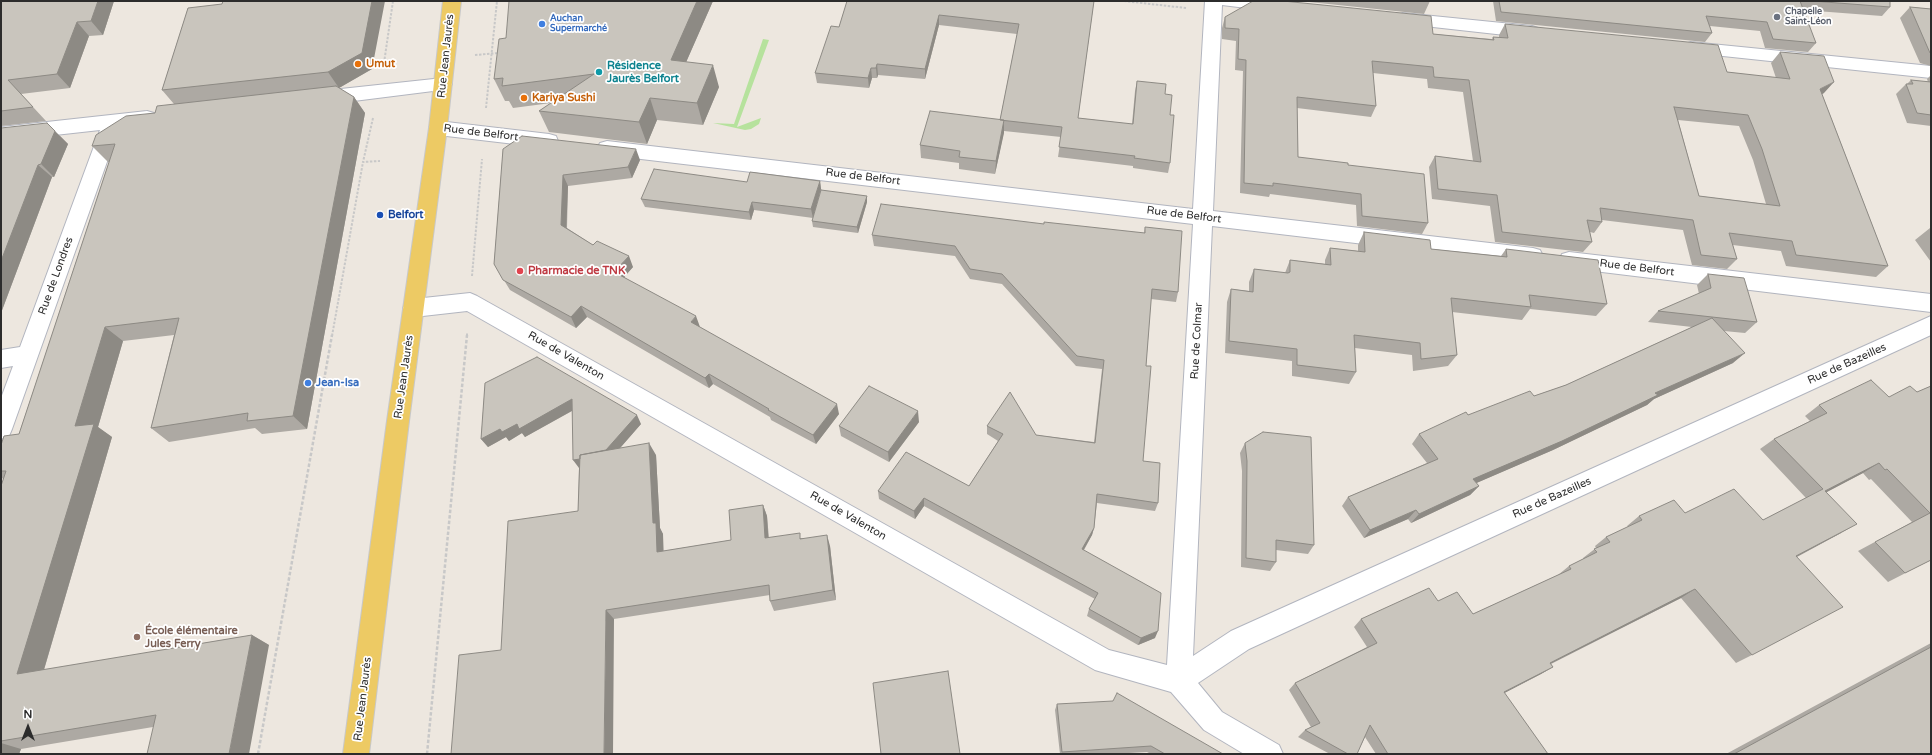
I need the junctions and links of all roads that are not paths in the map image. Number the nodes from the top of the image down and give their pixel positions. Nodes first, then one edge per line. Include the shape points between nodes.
1 (452, 1) edge
2 (1214, 1) edge
3 (1228, 1) edge
4 (1299, 8) edge
5 (1386, 17) edge
6 (1551, 34) edge
7 (1678, 47) edge
8 (1931, 72) edge
9 (443, 84) junction
10 (308, 100) edge
11 (166, 116) edge
12 (111, 123) junction
13 (438, 128) junction
14 (1, 134) edge
15 (564, 143) edge
16 (588, 146) edge
17 (1203, 217) junction
18 (1931, 303) edge
19 (414, 308) junction
20 (1931, 325) edge
21 (28, 355) junction
22 (1, 359) edge
23 (1, 428) edge
24 (1179, 680) junction
25 (356, 754) edge
26 (1270, 754) edge

1 - 9 main road, Rue Jean Jaurès
2 - 17 street, Rue de Colmar
3 - 4 street
5 - 6 street
7 - 8 street
9 - 10 street
9 - 13 main road, Rue Jean Jaurès
11 - 12 street
12 - 14 street
12 - 21 street, Rue de Londres
13 - 15 street, Rue de Belfort
13 - 19 main road, Rue Jean Jaurès
16 - 17 street, Rue de Belfort
17 - 18 street, Rue de Belfort
17 - 24 street, Rue de Colmar
19 - 24 street, Rue de Valenton via 470,302 1104,661
19 - 25 main road, Rue Jean Jaurès
20 - 24 street, Rue de Bazeilles via 1240,640
21 - 22 street
21 - 23 street, Rue de Londres
24 - 26 street via 1214,721

